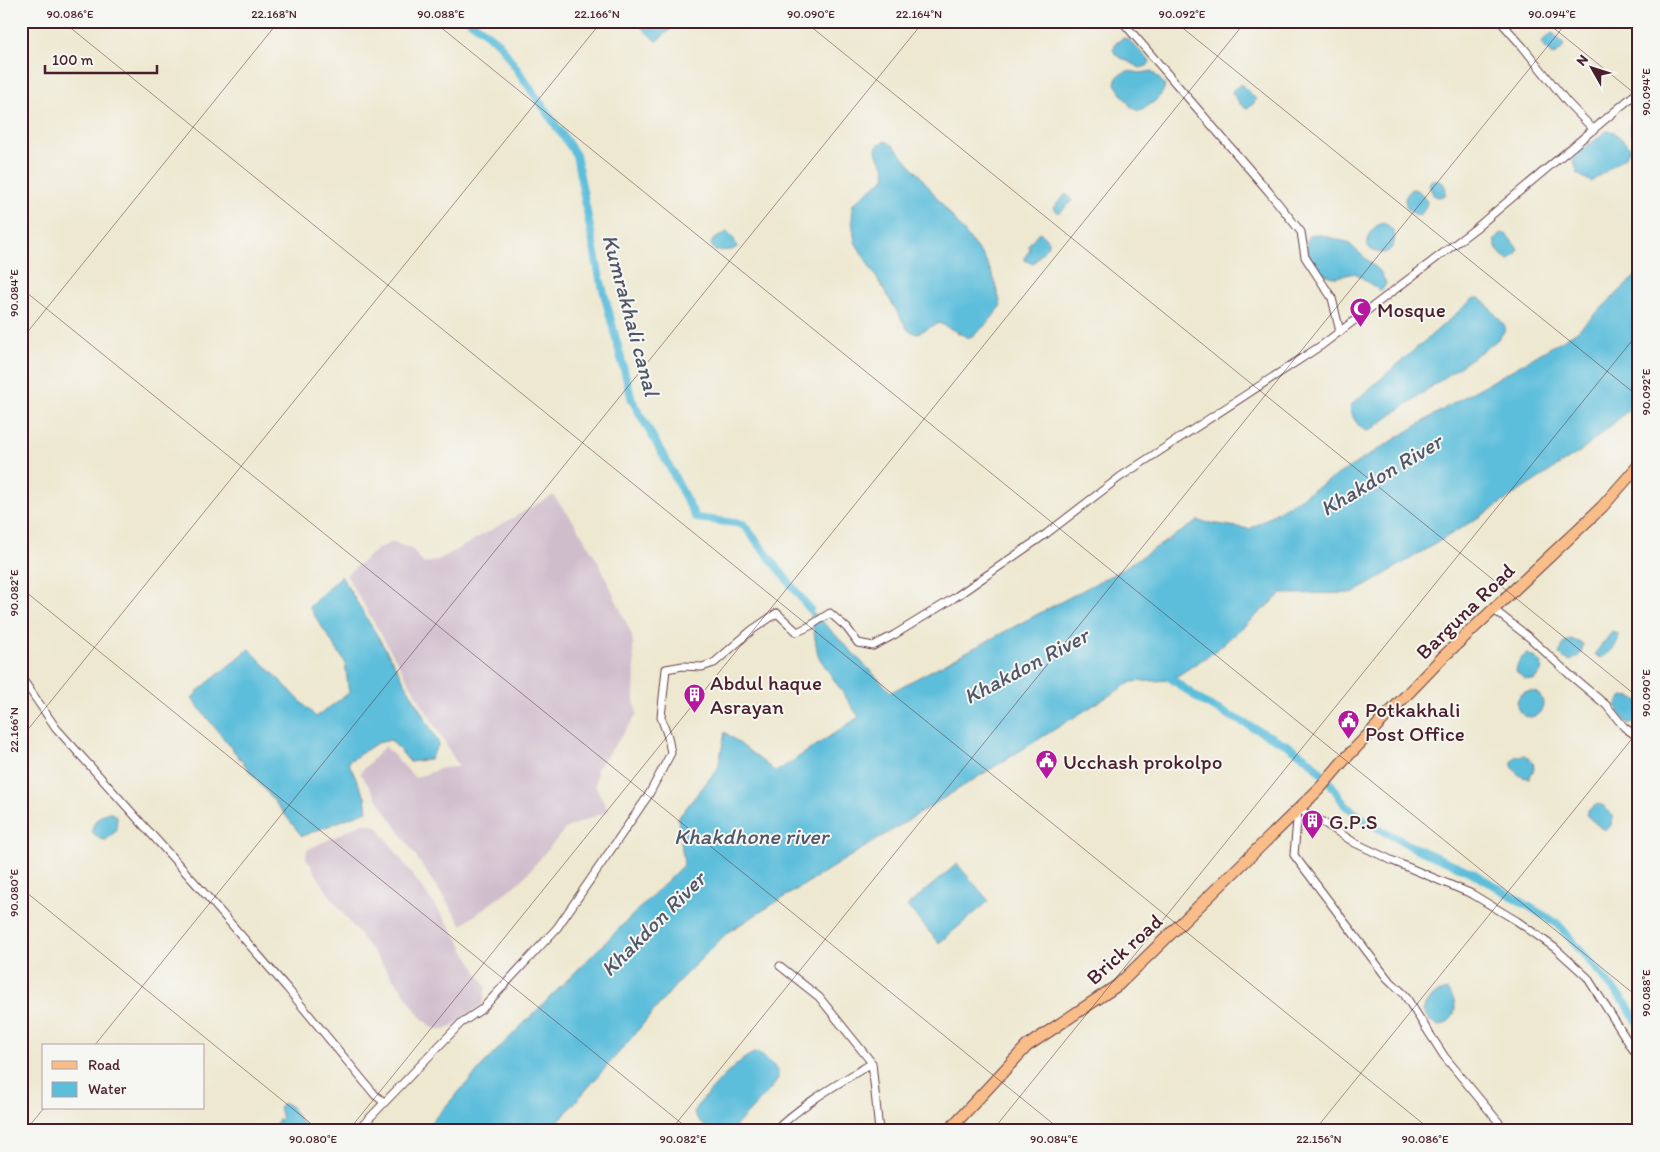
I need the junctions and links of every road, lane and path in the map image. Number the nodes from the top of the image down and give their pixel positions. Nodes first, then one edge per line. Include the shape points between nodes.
1 (1122, 21) edge
2 (1500, 21) edge
3 (1639, 91) edge
4 (1594, 130) junction
5 (1340, 332) junction
6 (1639, 465) edge
7 (1493, 609) junction
8 (21, 677) edge
9 (1639, 738) edge
10 (1320, 788) joint
11 (1298, 809) junction
12 (780, 966) dead end
13 (1639, 1058) edge
14 (872, 1063) junction
15 (384, 1102) junction
16 (951, 1130) edge
17 (357, 1131) edge
18 (775, 1131) edge
19 (879, 1131) edge
20 (1506, 1131) edge

1 - 5 street via 1301,232 1305,257 1332,298
2 - 4 street via 1566,102
3 - 4 street
4 - 5 street via 1476,228
5 - 15 street via 1120,477 954,598 873,646 858,643 830,613 797,632 777,613 752,630 714,664 666,669 661,716 671,753 648,796 557,928 482,1010 461,1023
6 - 7 main road, Barguna Road via 1602,507
7 - 9 street via 1606,705 1624,727
7 - 10 main road, Barguna Road via 1443,656
8 - 15 street via 56,728
10 - 11 main road, Brick road
11 - 13 street via 1355,843 1472,894 1555,948 1587,977
11 - 16 main road, Brick road via 1118,985 1027,1046
11 - 20 street via 1294,855 1386,978 1404,994 1444,1056
12 - 14 street via 819,997
14 - 18 street via 790,1116
14 - 19 street
15 - 17 street

